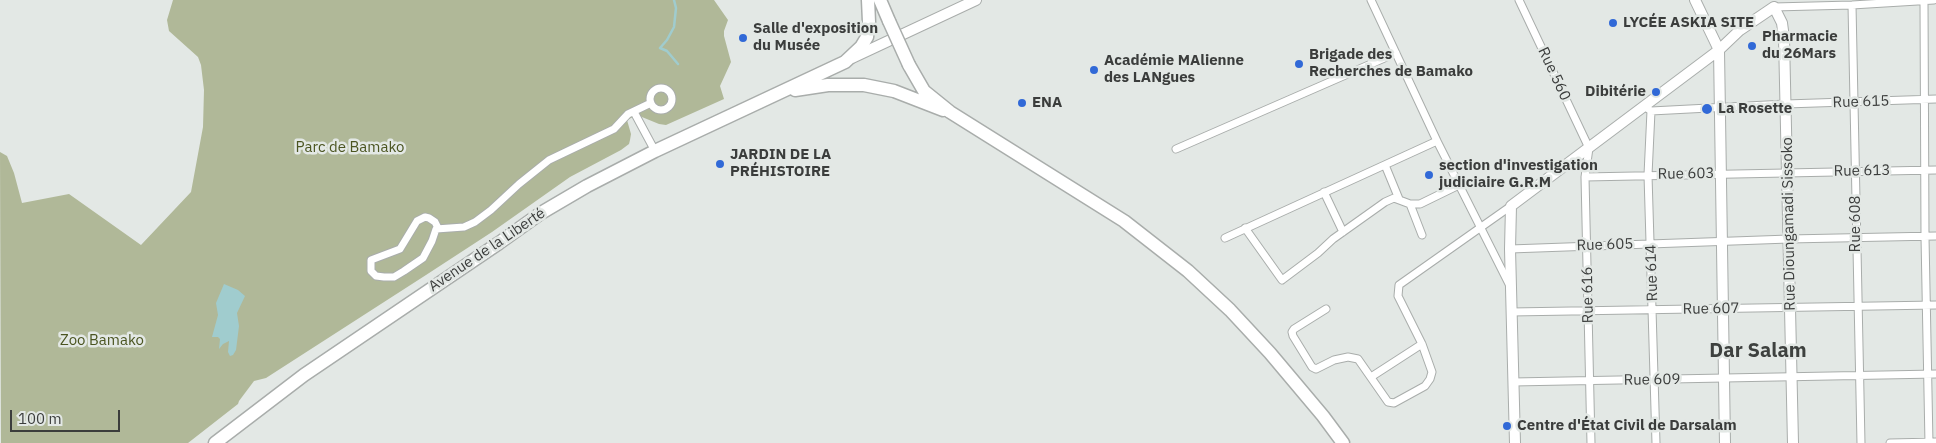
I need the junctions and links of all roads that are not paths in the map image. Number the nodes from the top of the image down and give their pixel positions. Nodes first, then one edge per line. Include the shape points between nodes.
1 (868, 0) edge
2 (880, 0) edge
3 (976, 0) edge
4 (1370, 0) edge
5 (1519, 0) edge
6 (1695, 0) edge
7 (1934, 0) edge
8 (1924, 1) edge
9 (1774, 4) edge
10 (1852, 5) junction
11 (1719, 50) junction
12 (1396, 53) junction
13 (845, 62) junction
14 (780, 92) junction
15 (1936, 99) edge
16 (1924, 100) junction
17 (1854, 102) junction
18 (651, 104) dead end
19 (1786, 104) junction
20 (1720, 107) junction
21 (1647, 109) junction
22 (634, 112) junction
23 (950, 112) junction
24 (1437, 141) junction
25 (1589, 148) junction
26 (1176, 149) dead end
27 (655, 151) junction
28 (1385, 165) junction
29 (1925, 170) junction
30 (1936, 170) edge
31 (1856, 171) junction
32 (1788, 172) junction
33 (1721, 173) junction
34 (1648, 175) junction
35 (1585, 177) junction
36 (1459, 185) junction
37 (1324, 192) junction
38 (1399, 199) junction
39 (1410, 204) junction
40 (1511, 206) junction
41 (1481, 227) junction
42 (438, 228) junction
43 (1245, 228) junction
44 (1343, 232) junction
45 (1422, 235) dead end
46 (1925, 236) junction
47 (1936, 236) edge
48 (1225, 238) dead end
49 (1856, 238) junction
50 (1790, 239) junction
51 (1722, 241) junction
52 (1651, 244) junction
53 (1587, 246) junction
54 (1510, 249) junction
55 (1511, 287) junction
56 (1936, 304) edge
57 (1926, 305) junction
58 (1858, 306) junction
59 (1790, 308) junction
60 (1326, 309) dead end
61 (1723, 309) junction
62 (1653, 310) junction
63 (1588, 311) junction
64 (1511, 312) junction
65 (1422, 344) junction
66 (1936, 374) edge
67 (1927, 375) junction
68 (1860, 376) junction
69 (1370, 377) junction
70 (1724, 378) junction
71 (1792, 378) junction
72 (1654, 380) junction
73 (1590, 381) junction
74 (1513, 382) junction
75 (1936, 442) edge
76 (214, 443) edge
77 (1343, 443) edge
78 (1515, 443) edge
79 (1591, 443) edge
80 (1656, 443) edge
81 (1725, 443) edge
82 (1793, 443) edge
83 (1861, 443) edge
84 (1890, 443) edge
85 (1929, 443) edge

1 - 13 highway via 867,37
2 - 23 highway, bridge via 924,91
3 - 13 street
4 - 12 street
5 - 25 street, Rue 560
6 - 11 street
7 - 8 street
8 - 10 street
8 - 16 street
9 - 10 street
9 - 11 street
9 - 19 street, Rue Dioungamadi Sissoko via 1782,23
10 - 17 street, Rue 608
11 - 20 street
11 - 21 street
12 - 24 street
12 - 26 street
13 - 14 highway
14 - 23 highway via 828,85 864,85 894,91
14 - 27 highway, Avenue de la Liberté
15 - 16 street, Rue 615
16 - 17 street, Rue 615
16 - 29 street
17 - 19 street, Rue 615
17 - 31 street, Rue 608
18 - 22 street
19 - 20 street, Rue 615
19 - 32 street, Rue Dioungamadi Sissoko
20 - 21 street, Rue 615
20 - 33 street
21 - 25 street
21 - 34 street, Rue 614
22 - 27 street
22 - 42 street via 614,129 549,160 475,222 464,227
23 - 77 highway via 1124,221 1188,271 1270,353
24 - 28 street
24 - 36 street
25 - 35 street, Rue 616
25 - 40 street
27 - 76 highway, Avenue de la Liberté via 541,213 304,375
28 - 37 street
28 - 38 street
29 - 30 street, Rue 613
29 - 31 street, Rue 613
29 - 46 street
31 - 32 street, Rue 613
31 - 49 street, Rue 608
32 - 33 street, Rue 603
32 - 50 street, Rue Dioungamadi Sissoko
33 - 34 street, Rue 603
33 - 51 street
34 - 35 street, Rue 603
34 - 52 street, Rue 614
35 - 53 street, Rue 616
36 - 39 street via 1428,202
36 - 41 street
37 - 43 street
37 - 44 street
38 - 39 street
38 - 44 street via 1385,202
39 - 45 street
40 - 41 street
40 - 54 street
41 - 55 street
41 - 65 street via 1399,285 1398,296
42 - 42 street via 423,258 404,272 384,277 371,271 371,260 400,249 417,221 429,218
43 - 44 street via 1282,280
43 - 48 street
46 - 47 street, Rue 605
46 - 49 street, Rue 605
46 - 57 street
49 - 50 street, Rue 605
49 - 58 street, Rue 608
50 - 51 street, Rue 605
50 - 59 street, Rue Dioungamadi Sissoko
51 - 52 street, Rue 605
51 - 61 street
52 - 53 street, Rue 605
52 - 62 street, Rue 614
53 - 54 street, Rue 605
53 - 63 street, Rue 616
54 - 55 street
55 - 64 street
56 - 57 street
57 - 58 street
57 - 67 street
58 - 59 street
58 - 68 street, Rue 608
59 - 61 street, Rue 607
59 - 71 street, Rue Dioungamadi Sissoko
60 - 69 street via 1292,332 1312,367 1316,369 1334,360 1353,357 1358,359
61 - 62 street, Rue 607
61 - 70 street
62 - 63 street, Rue 607
62 - 72 street, Rue 614
63 - 64 street, Rue 607
63 - 73 street, Rue 616
64 - 74 street
65 - 69 street
65 - 69 street via 1432,372 1425,386 1391,404
66 - 67 street
67 - 68 street
67 - 85 street
68 - 71 street
68 - 83 street, Rue 608
70 - 71 street, Rue 609
70 - 72 street, Rue 609
70 - 81 street
71 - 82 street, Rue Dioungamadi Sissoko
72 - 73 street, Rue 609
72 - 80 street, Rue 614
73 - 74 street, Rue 609
73 - 79 street, Rue 616
74 - 78 street
75 - 85 street
84 - 85 street

